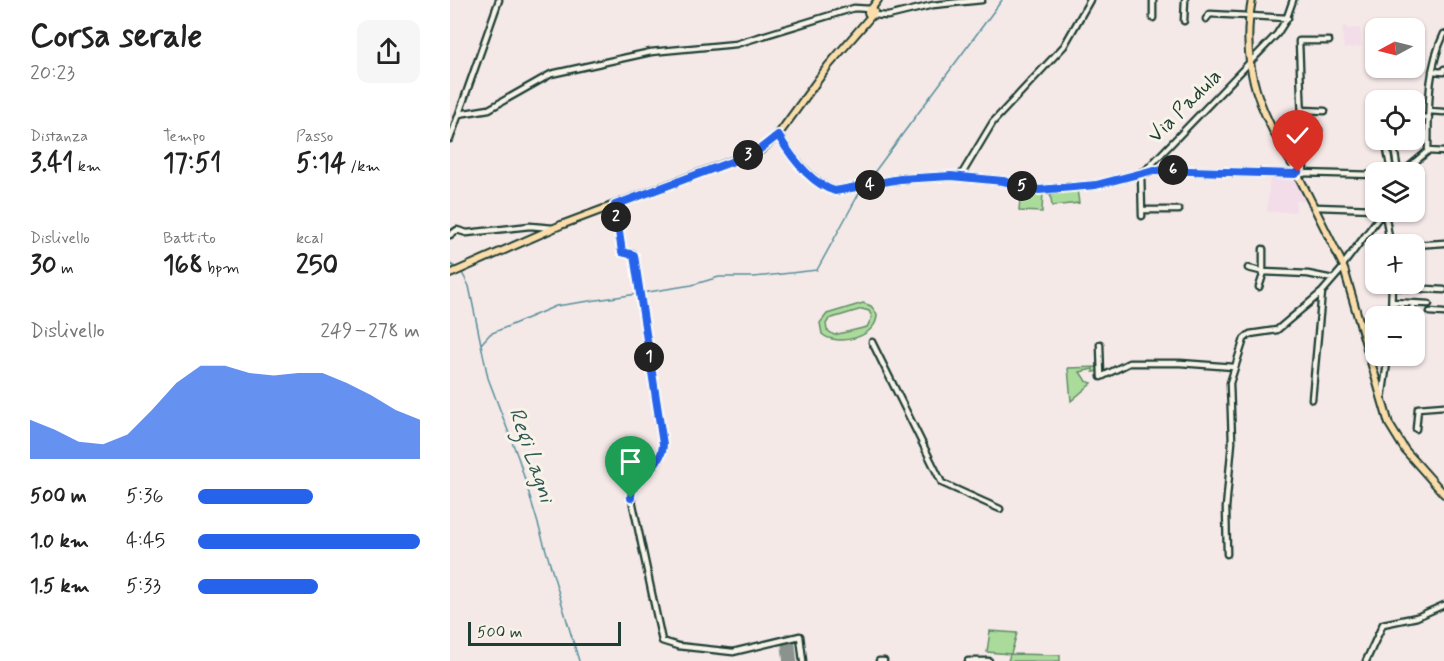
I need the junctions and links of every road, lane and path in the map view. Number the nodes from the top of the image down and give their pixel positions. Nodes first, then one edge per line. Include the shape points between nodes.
1 (499, 0) edge
2 (982, 0) edge
3 (1090, 0) edge
4 (1153, 0) edge
5 (1185, 0) edge
6 (1252, 0) edge
7 (1293, 0) edge
8 (872, 11) edge
9 (1249, 16) junction
10 (1153, 18) dead end
11 (1287, 18) junction
12 (1206, 19) dead end
13 (1184, 21) dead end
14 (1444, 34) edge
15 (1329, 42) dead end
16 (1249, 65) junction
17 (1444, 69) edge
18 (1432, 71) junction
19 (1303, 110) junction
20 (1325, 111) dead end
21 (1429, 111) junction
22 (1444, 112) edge
23 (459, 114) junction
24 (1425, 118) edge
25 (1429, 118) junction
26 (1303, 130) junction
27 (1318, 130) dead end
28 (778, 135) junction
29 (450, 139) edge
30 (1428, 152) junction
31 (1444, 152) edge
32 (1415, 162) edge
33 (1143, 171) junction
34 (1300, 174) junction
35 (1365, 175) edge
36 (960, 177) junction
37 (615, 205) junction
38 (1316, 207) junction
39 (1365, 209) edge
40 (1142, 210) junction
41 (1179, 210) dead end
42 (1142, 216) dead end
43 (1377, 222) edge
44 (553, 228) junction
45 (450, 235) edge
46 (1444, 243) edge
47 (1425, 244) edge
48 (1263, 249) dead end
49 (1248, 268) dead end
50 (1343, 268) junction
51 (1264, 271) junction
52 (450, 274) edge
53 (1333, 279) junction
54 (1259, 287) dead end
55 (1425, 288) edge
56 (1444, 290) edge
57 (1322, 292) junction
58 (1392, 294) edge
59 (1392, 302) junction
60 (1402, 303) junction
61 (1413, 304) joint
62 (1429, 304) dead end
63 (1392, 306) edge
64 (1402, 306) edge
65 (1430, 312) dead end
66 (1444, 313) edge
67 (872, 342) dead end
68 (1100, 344) dead end
69 (1387, 366) edge
70 (1234, 367) junction
71 (1312, 399) dead end
72 (1381, 401) junction
73 (1444, 406) edge
74 (1416, 429) dead end
75 (1444, 494) edge
76 (999, 509) dead end
77 (1227, 554) dead end
78 (1444, 605) edge
79 (1367, 660) edge
80 (803, 661) edge
81 (879, 661) edge
82 (884, 661) edge
83 (968, 661) edge
84 (989, 661) edge

1 - 23 street
2 - 8 street via 944,3 888,16
3 - 36 street via 1064,46 993,122
4 - 10 street
5 - 13 street
6 - 9 main road
7 - 11 street, Via Padula
8 - 23 street via 854,8 736,44 651,52 551,74 489,109
8 - 28 main road
9 - 11 street
9 - 12 street via 1210,14
9 - 16 main road
11 - 16 street, Via Padula
14 - 18 street
15 - 19 street via 1299,41
16 - 33 street, Via Padula
16 - 34 main road via 1259,102
17 - 18 street
18 - 21 street
19 - 20 street
19 - 26 street
21 - 22 street
21 - 25 street
23 - 29 street
24 - 25 street
25 - 30 street
26 - 27 street
26 - 34 street
28 - 36 main road, Via Padula via 793,158 827,188 840,191 900,179
28 - 37 main road via 755,153
30 - 31 street
30 - 32 street
33 - 34 main road, Via Padula
33 - 36 main road, Via Padula via 1085,186 1039,190 1003,181
33 - 40 street
34 - 35 street
34 - 38 main road
37 - 44 main road
37 - 80 street via 623,254 634,254 663,450 631,495 662,640 678,646 733,652 800,636
38 - 39 street
38 - 50 main road
40 - 41 street
40 - 42 street
43 - 50 street
44 - 45 street via 530,226 467,233 457,230
44 - 52 main road
46 - 47 street
48 - 51 street
49 - 51 street
50 - 53 street
50 - 72 main road
51 - 53 street
51 - 54 street
53 - 57 street
55 - 56 street
57 - 70 street via 1277,330 1246,337
57 - 71 street
58 - 59 street
59 - 60 street
59 - 63 street
60 - 61 street
60 - 64 street
61 - 62 street
65 - 66 street
67 - 76 street via 942,483
68 - 70 street via 1101,377 1129,363
69 - 72 street
70 - 77 street via 1230,391
72 - 75 main road via 1399,442
73 - 74 street via 1418,408
78 - 79 street via 1417,617 1385,623
81 - 82 street
83 - 84 street

